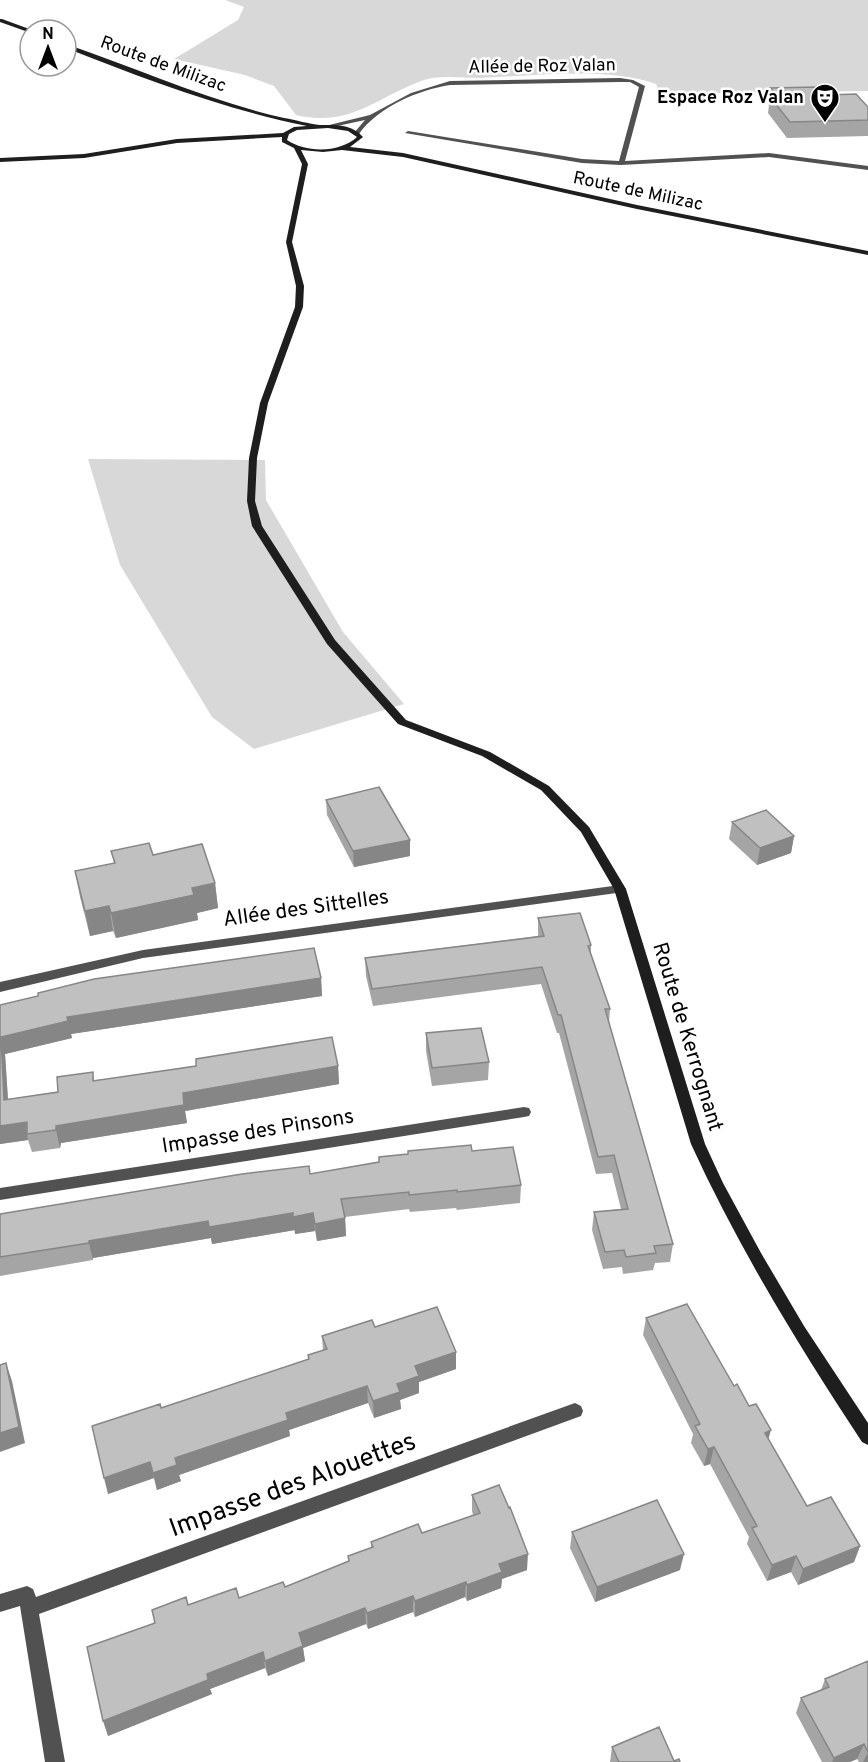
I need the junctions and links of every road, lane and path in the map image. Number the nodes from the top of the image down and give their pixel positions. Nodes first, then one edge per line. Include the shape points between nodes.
1 (0, 20) edge
2 (18, 27) edge
3 (78, 51) edge
4 (250, 112) junction
5 (374, 116) junction
6 (317, 126) junction
7 (328, 126) junction
8 (282, 130) junction
9 (408, 133) dead end
10 (358, 136) junction
11 (202, 140) junction
12 (262, 144) dead end
13 (280, 145) dead end
14 (289, 146) junction
15 (297, 148) junction
16 (343, 148) junction
17 (332, 150) junction
18 (402, 156) junction
19 (0, 160) edge
20 (621, 163) junction
21 (305, 164) junction
22 (868, 168) edge
23 (868, 253) edge
24 (620, 889) junction
25 (0, 987) edge
26 (524, 1112) dead end
27 (0, 1194) edge
28 (575, 1411) dead end
29 (868, 1437) edge
30 (0, 1603) edge
31 (30, 1608) junction
32 (55, 1762) edge

1 - 2 street
3 - 4 street, Route de Milizac via 185,92
4 - 6 street, Route de Milizac
4 - 8 street, Route de Milizac
5 - 7 street, Allée de Roz Valan
5 - 10 street, Allée de Roz Valan via 360,126
5 - 20 street, Allée de Roz Valan via 441,84 631,81 642,86
6 - 7 street, Route de Milizac
6 - 8 street
7 - 10 street, Route de Milizac via 345,128
8 - 11 street
8 - 14 street
9 - 20 street via 582,161
10 - 16 street
10 - 18 street, Route de Milizac
11 - 12 street
11 - 19 street via 84,156
13 - 14 street
14 - 15 street
15 - 17 street
15 - 21 street
16 - 17 street
16 - 18 street, Route de Milizac
17 - 21 street
18 - 23 street, Route de Milizac
20 - 22 street via 769,155
21 - 24 street, Route de Kerrognant via 289,242 300,286 299,307 264,403 253,458 251,501 258,526 331,642 402,722 486,754 545,788 585,830
24 - 25 street, Allée des Sittelles via 143,954
24 - 29 street, Route de Kerrognant via 698,1144 713,1179 778,1298
26 - 27 street, Impasse des Pinsons
28 - 31 street, Impasse des Alouettes
30 - 31 street via 27,1595
31 - 32 street

